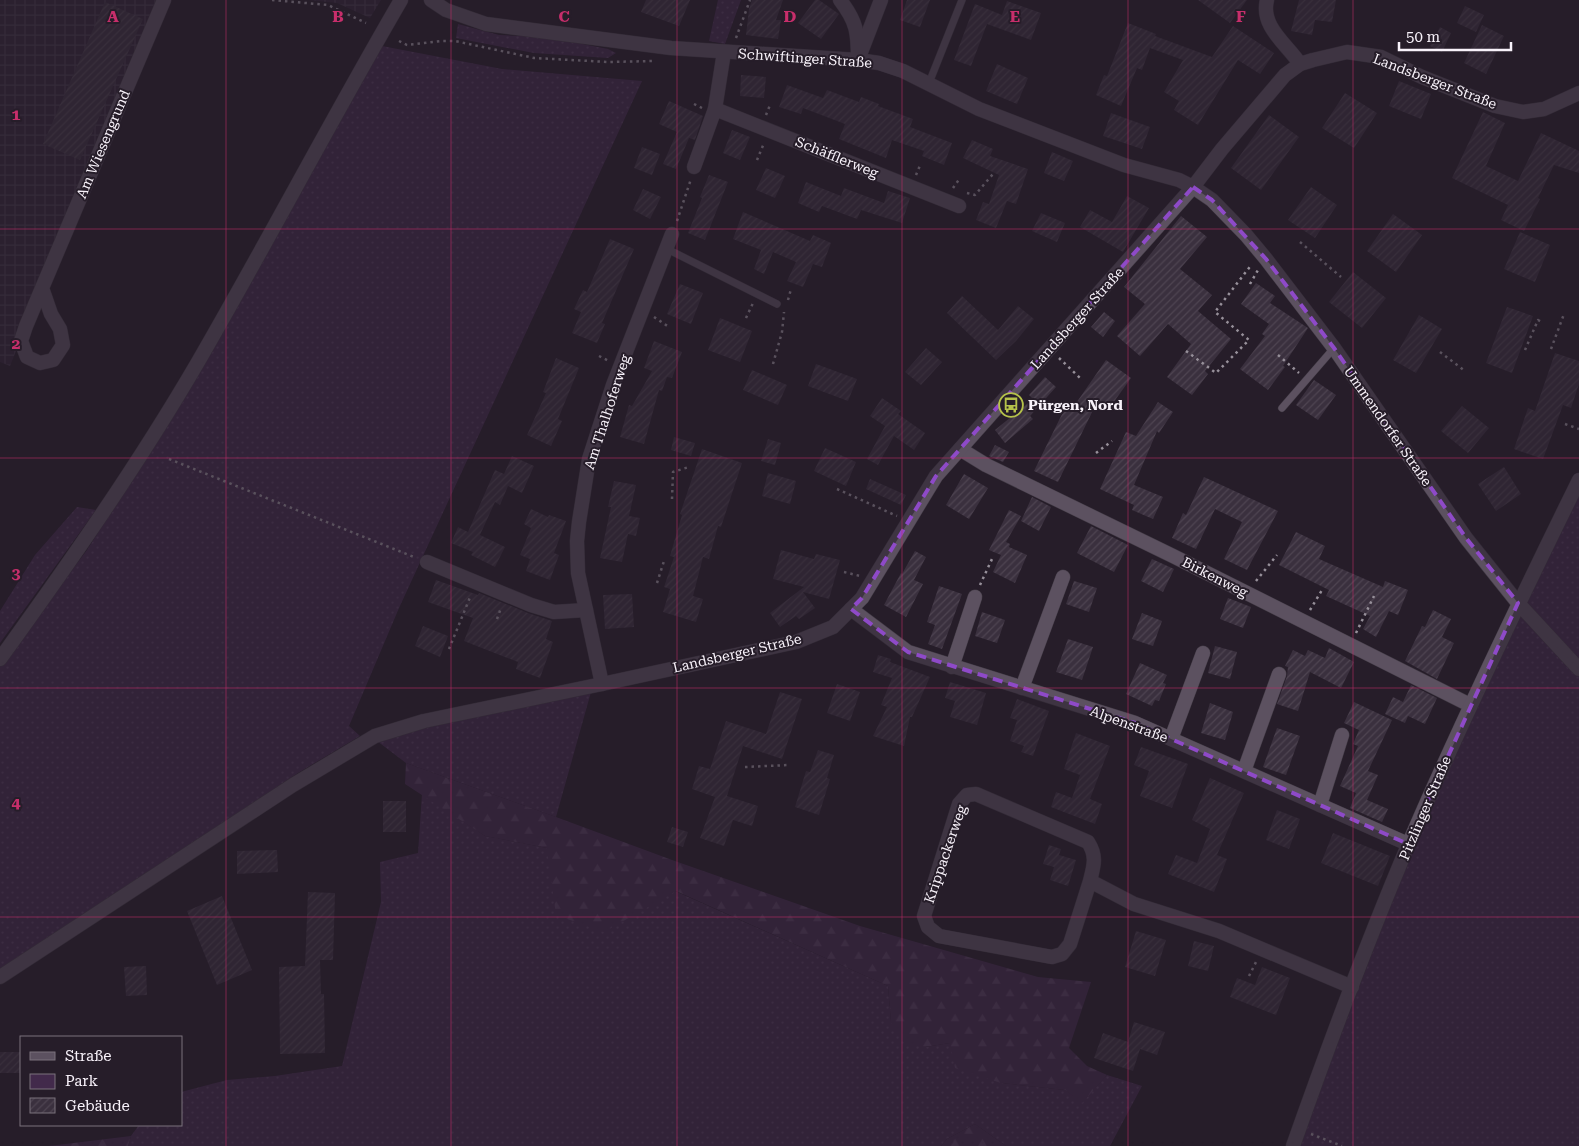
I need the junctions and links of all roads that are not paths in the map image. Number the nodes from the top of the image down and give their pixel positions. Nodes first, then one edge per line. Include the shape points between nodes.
1 (164, 0) edge
2 (401, 0) edge
3 (431, 0) edge
4 (840, 0) edge
5 (881, 0) edge
6 (962, 0) edge
7 (1267, 0) edge
8 (727, 52) junction
9 (858, 60) junction
10 (1300, 64) junction
11 (929, 83) junction
12 (1579, 93) edge
13 (715, 108) junction
14 (694, 168) road end
15 (1193, 187) junction
16 (959, 206) dead end
17 (672, 234) road end
18 (666, 249) junction
19 (42, 288) junction
20 (777, 304) dead end
21 (1334, 348) junction
22 (1282, 408) dead end
23 (960, 449) junction
24 (1579, 480) edge
25 (427, 562) road end
26 (1063, 578) dead end
27 (975, 597) road end
28 (1518, 603) junction
29 (851, 609) junction
30 (586, 610) junction
31 (1203, 653) dead end
32 (0, 659) edge
33 (952, 666) junction
34 (1579, 669) edge
35 (1279, 674) dead end
36 (602, 684) junction
37 (1022, 688) junction
38 (1470, 705) junction
39 (1342, 735) dead end
40 (1172, 739) junction
41 (1244, 771) junction
42 (1320, 805) junction
43 (1408, 844) junction
44 (1090, 881) junction
45 (0, 977) edge
46 (1352, 987) junction
47 (1292, 1146) edge

1 - 19 street, Am Wiesengrund
2 - 32 street via 198,363 119,490
3 - 8 street, Schwiftinger Straße via 446,10 486,24
4 - 9 street via 852,15 858,37
5 - 9 street
6 - 11 lane
7 - 10 street via 1268,21
8 - 9 street, Schwiftinger Straße
8 - 13 street
9 - 11 street, Schwiftinger Straße via 903,71
10 - 12 street, Landsberger Straße via 1347,52 1381,57 1495,106 1523,112 1544,109
10 - 15 street, Landsberger Straße via 1285,75
11 - 15 street, Schwiftinger Straße via 980,109 1124,166 1179,180
13 - 14 street
13 - 16 street, Schäfflerweg
15 - 21 street, Ummendorfer Straße via 1212,200 1246,235
15 - 23 street, Landsberger Straße
17 - 18 street, Am Thalhoferweg
18 - 20 lane
18 - 30 street, Am Thalhoferweg via 614,381 589,459 576,541 578,573
19 - 19 street, Am Wiesengrund via 21,341 27,357 40,363 53,360 62,346 60,329
21 - 22 lane
21 - 28 street, Ummendorfer Straße via 1466,538
23 - 29 street, Landsberger Straße via 936,476 862,598
23 - 38 street, Birkenweg via 986,465
24 - 28 street, Pitzlinger Straße
25 - 30 street via 554,612
26 - 37 street
27 - 33 street
28 - 34 street, Ummendorfer Straße
28 - 38 street, Pitzlinger Straße
29 - 33 street, Alpenstraße via 908,652
29 - 36 street, Landsberger Straße via 833,627 796,642
30 - 36 street, Am Thalhoferweg
31 - 40 street
33 - 37 street, Alpenstraße
35 - 41 street
36 - 45 street, Landsberger Straße via 424,721 375,736 293,785
37 - 40 street, Alpenstraße via 1135,723
38 - 43 street, Pitzlinger Straße
39 - 42 street
40 - 41 street, Alpenstraße
41 - 42 street, Alpenstraße
42 - 43 street, Alpenstraße
43 - 46 street, Pitzlinger Straße
44 - 44 street, Krippackerweg via 1095,862 1094,851 1088,842 976,794 967,795 959,804 924,916 928,927 938,936 1052,957 1062,954 1070,944
44 - 46 street via 1134,904 1220,931
46 - 47 street, Pitzlinger Straße

